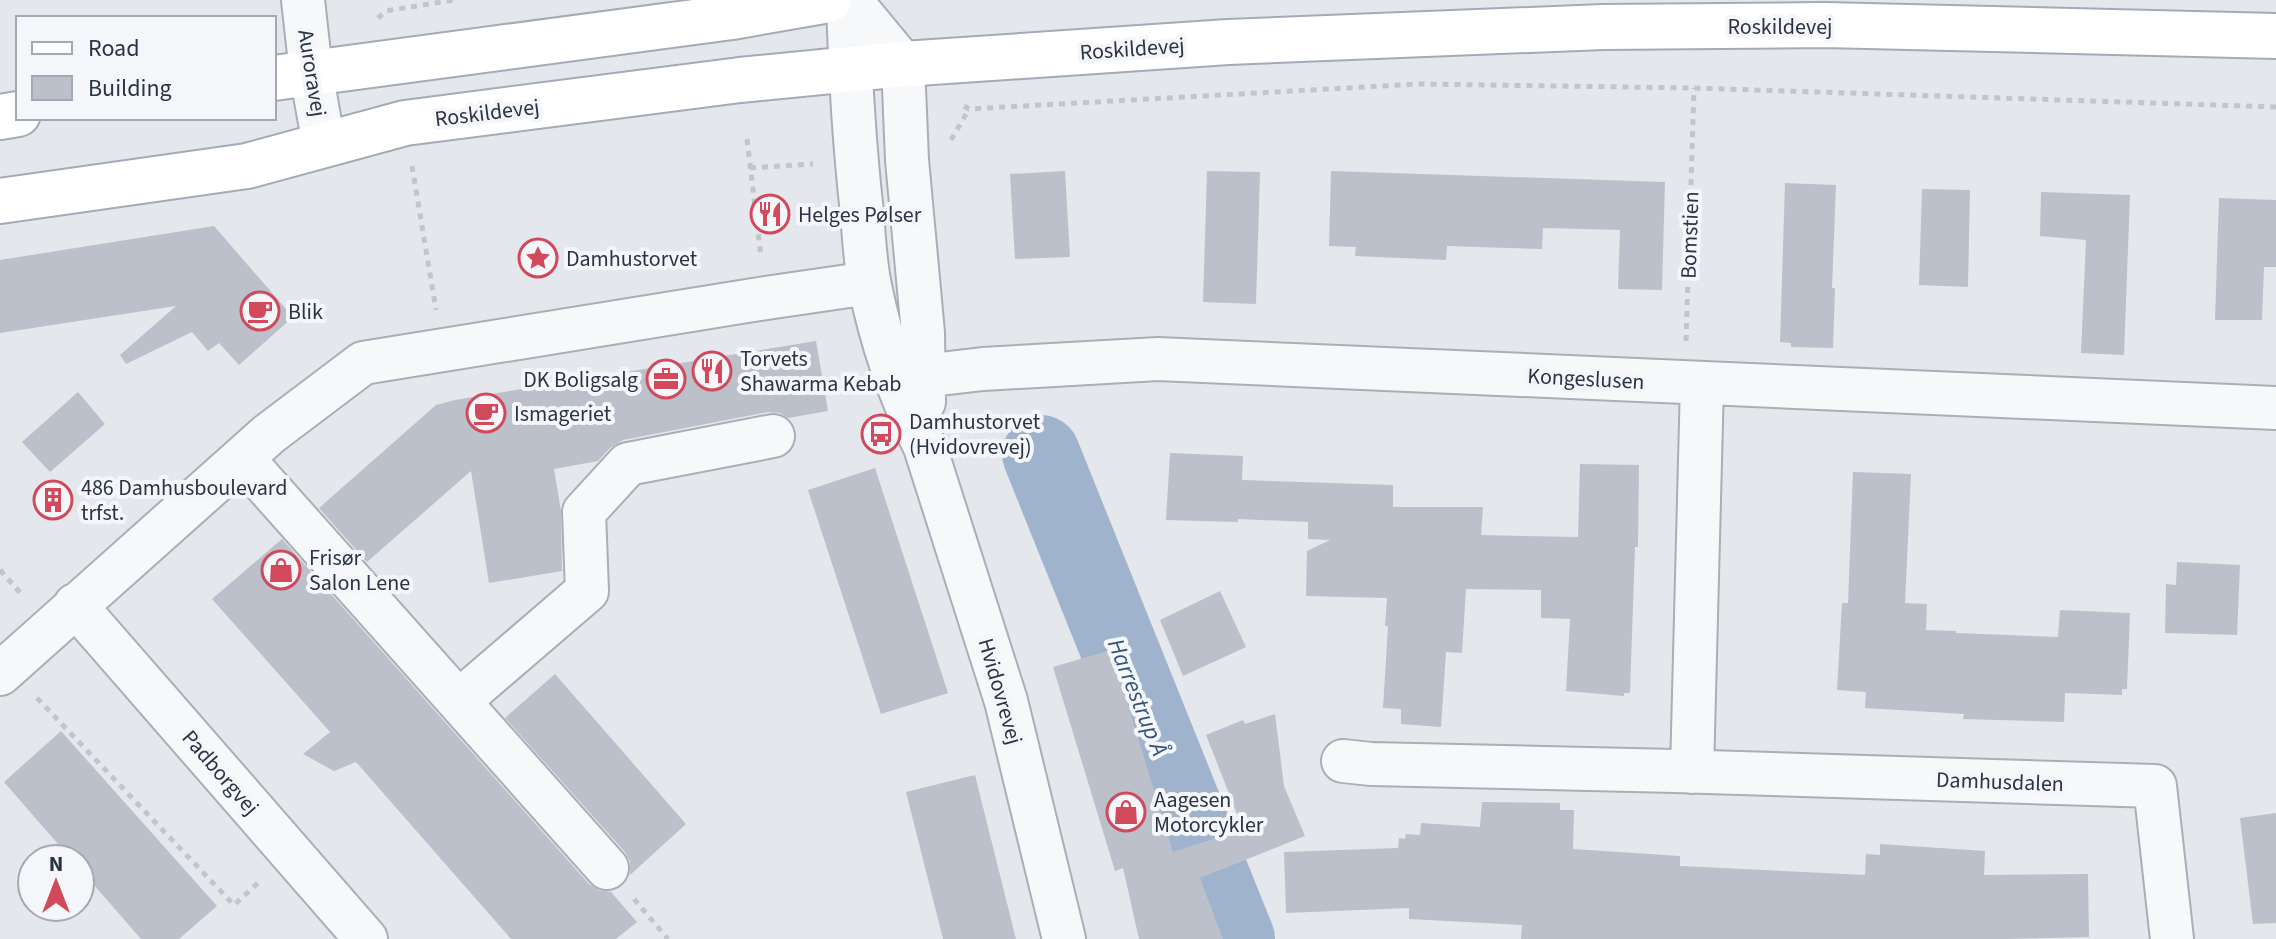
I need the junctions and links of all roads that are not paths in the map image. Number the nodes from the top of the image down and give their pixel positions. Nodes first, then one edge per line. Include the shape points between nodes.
1 (303, 0) edge
2 (829, 0) edge
3 (849, 0) edge
4 (2276, 36) edge
5 (850, 68) junction
6 (903, 71) junction
7 (292, 75) edge
8 (324, 145) junction
9 (0, 201) edge
10 (869, 283) junction
11 (910, 377) junction
12 (1693, 382) junction
13 (2276, 408) edge
14 (773, 436) dead end
15 (256, 446) junction
16 (75, 605) junction
17 (4, 670) edge
18 (459, 701) junction
19 (1343, 761) dead end
20 (1692, 772) junction
21 (607, 868) road end
22 (366, 939) edge
23 (1064, 939) edge
24 (2172, 939) edge

1 - 7 street, Auroravej
2 - 7 main road
3 - 5 street, Hvidovrevej
3 - 6 street, Hvidovrevej
4 - 6 main road, Roskildevej via 1825,25 1603,27 1243,41
5 - 6 main road, Roskildevej
5 - 8 main road, Roskildevej via 405,123
5 - 10 street, Hvidovrevej
6 - 11 street, Hvidovrevej via 923,333
7 - 8 street, Auroravej
8 - 9 main road, Roskildevej via 247,166
10 - 11 street, Hvidovrevej via 883,342
10 - 15 street via 363,363
11 - 12 street, Kongeslusen via 1158,359
11 - 23 street, Hvidovrevej via 925,447 1006,701
12 - 13 street, Kongeslusen
12 - 20 street
14 - 18 street via 628,464 584,512 587,591
15 - 16 street
15 - 18 street
16 - 17 street
16 - 22 street, Padborgvej
18 - 21 street
19 - 20 street, Damhusdalen
20 - 24 street, Damhusdalen via 2155,786

